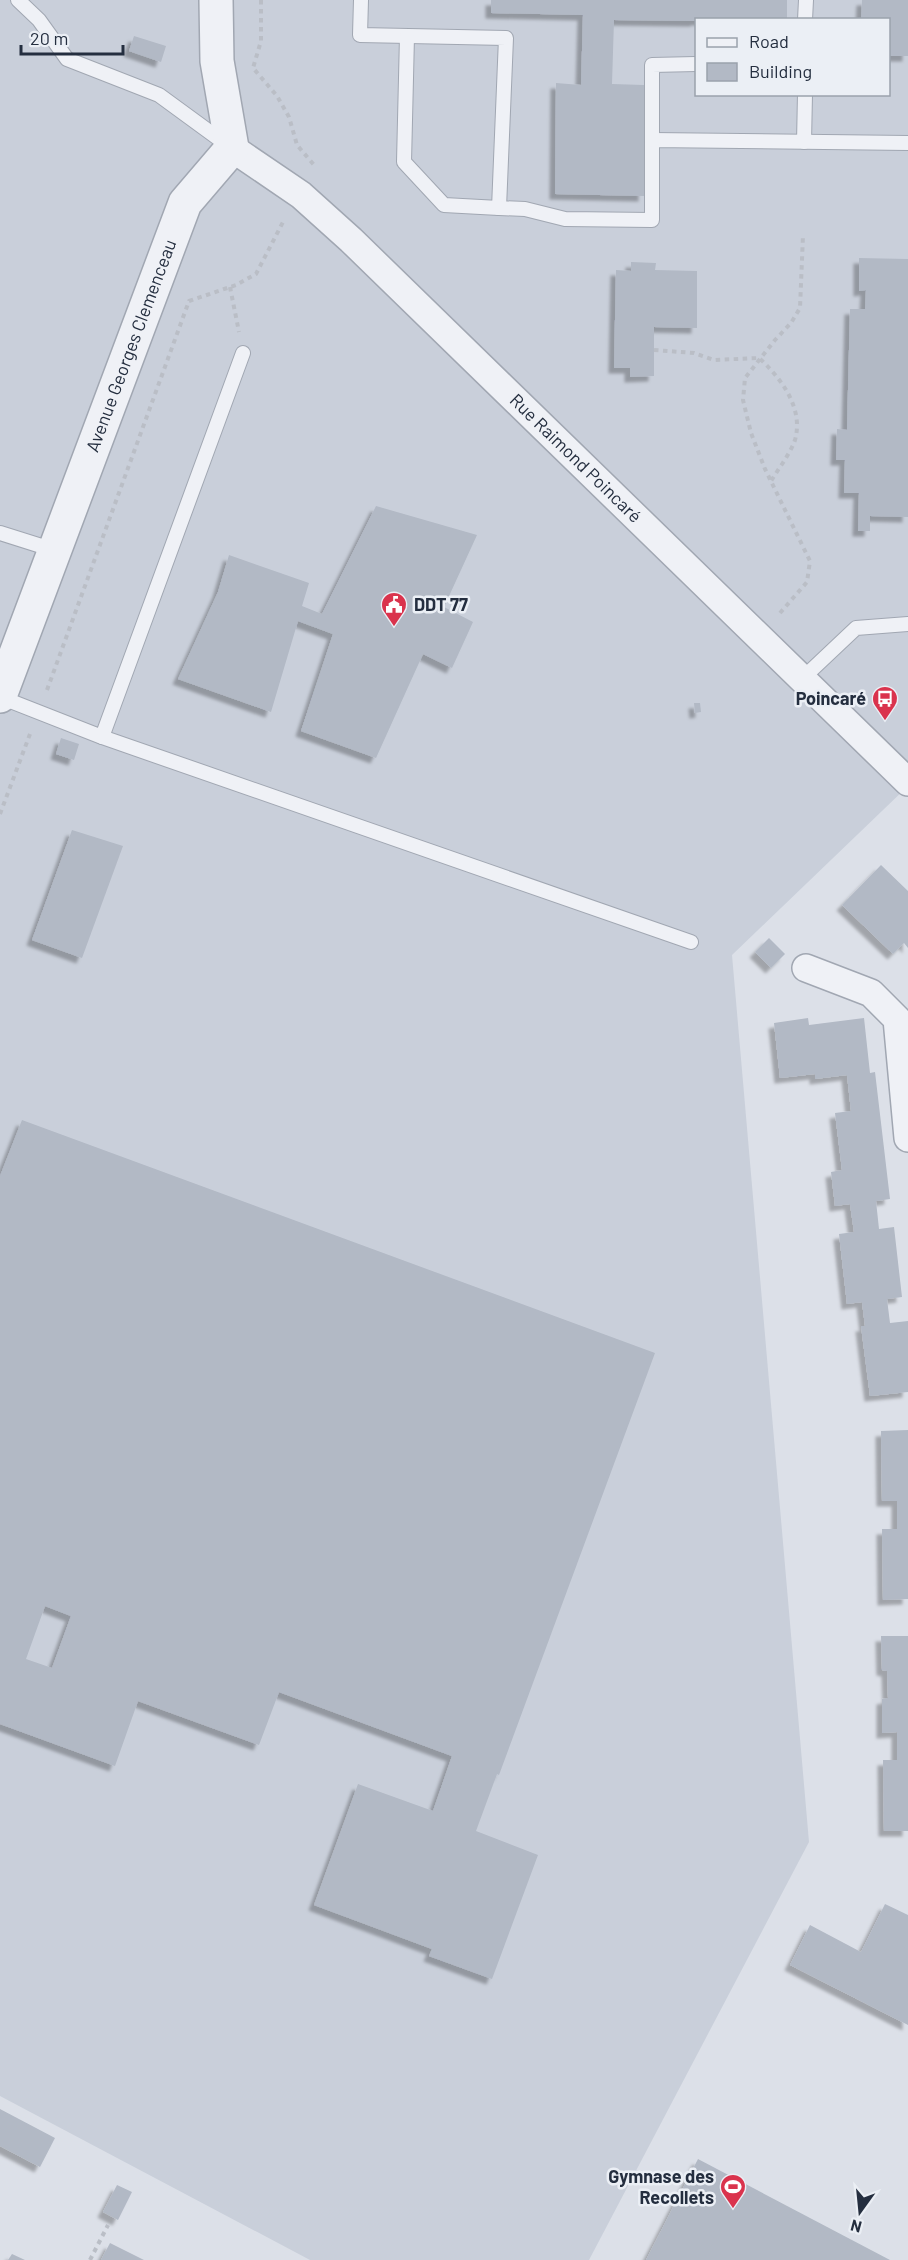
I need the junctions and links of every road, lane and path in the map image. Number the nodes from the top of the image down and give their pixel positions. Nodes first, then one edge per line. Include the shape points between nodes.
1 (18, 0) edge
2 (216, 0) edge
3 (261, 0) edge
4 (361, 0) edge
5 (806, 0) edge
6 (805, 18) edge
7 (407, 36) junction
8 (695, 64) edge
9 (805, 96) edge
10 (652, 140) junction
11 (804, 142) junction
12 (908, 143) edge
13 (232, 148) junction
14 (301, 195) junction
15 (499, 208) junction
16 (803, 235) dead end
17 (230, 287) junction
18 (654, 350) dead end
19 (243, 353) joint
20 (759, 358) junction
21 (771, 481) junction
22 (0, 533) edge
23 (54, 550) junction
24 (780, 613) dead end
25 (908, 624) edge
26 (803, 678) junction
27 (0, 697) edge
28 (38, 713) junction
29 (102, 737) junction
30 (908, 782) edge
31 (0, 814) edge
32 (691, 942) dead end
33 (806, 968) dead end
34 (908, 1138) edge
35 (108, 2225) dead end
36 (90, 2260) edge

1 - 13 lane via 39,20 67,59 159,95
2 - 13 street via 218,61
3 - 14 path via 261,41 253,68 277,96 289,117 297,145 318,171
4 - 7 lane via 360,35
5 - 6 lane
7 - 15 lane via 404,162 444,205
7 - 15 lane via 506,38
8 - 10 lane via 652,64
9 - 11 lane
10 - 11 lane
10 - 15 lane via 652,220 565,219 525,209
11 - 12 lane
13 - 14 street, Rue Raimond Poincaré
13 - 23 street, Avenue Georges Clemenceau via 185,204
14 - 17 path via 256,274
14 - 26 street, Rue Raimond Poincaré
16 - 20 path via 800,308
17 - 19 path
17 - 28 path via 189,301
18 - 20 path via 694,353 714,360
19 - 29 lane
20 - 21 path via 745,378 743,400
20 - 21 path via 785,389 795,406 797,420 795,440
21 - 24 path via 810,561 807,582
22 - 23 lane
23 - 27 street, Avenue Georges Clemenceau
25 - 26 lane via 856,628
26 - 30 street, Rue Raimond Poincaré
27 - 28 lane
28 - 29 lane
28 - 31 path
29 - 32 lane
33 - 34 street via 871,993 897,1019
35 - 36 path

